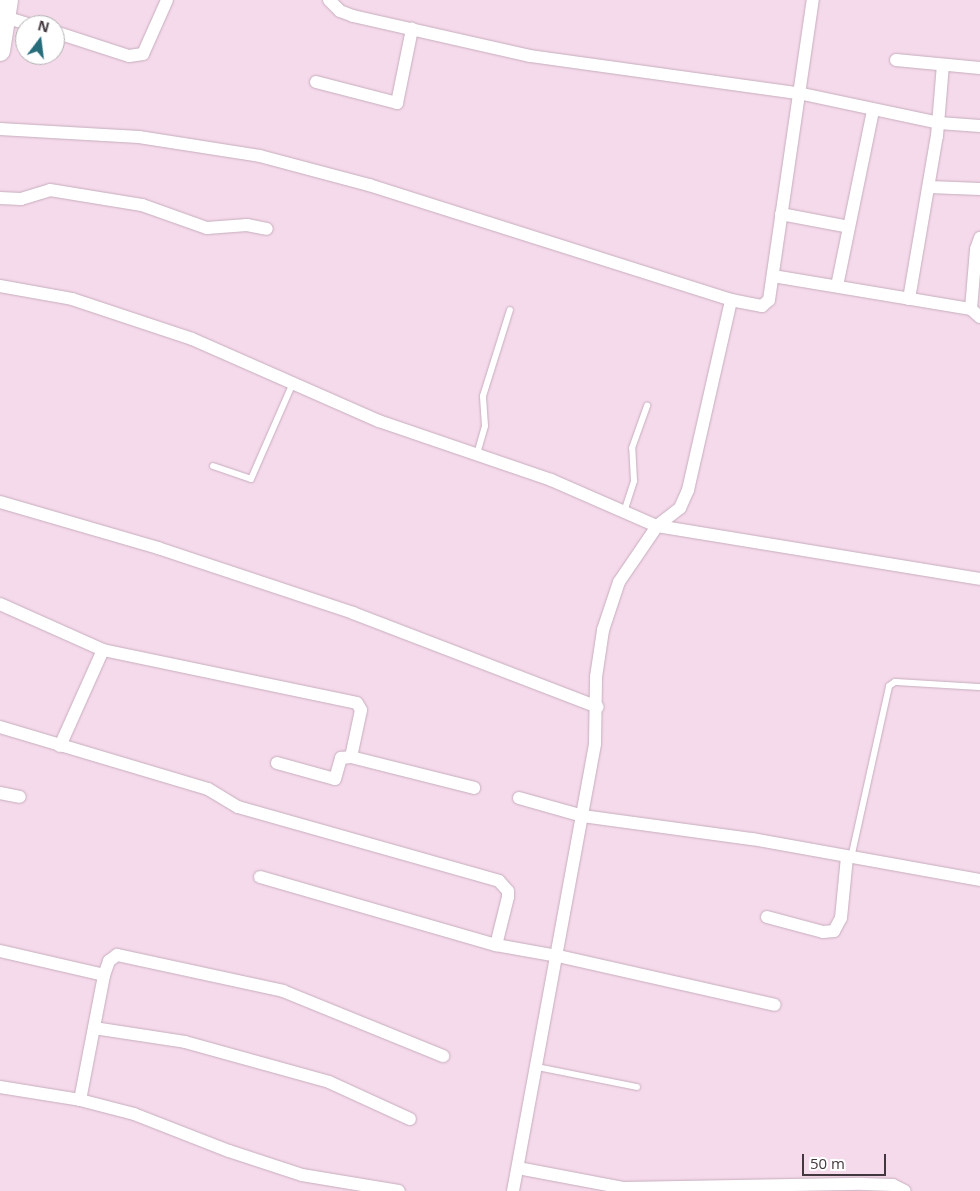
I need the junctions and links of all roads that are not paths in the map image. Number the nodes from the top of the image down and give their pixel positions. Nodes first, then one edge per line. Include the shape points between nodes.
1 (167, 0) edge
2 (329, 0) edge
3 (813, 0) edge
4 (7, 8) edge
5 (412, 29) junction
6 (65, 35) edge
7 (0, 51) edge
8 (896, 60) dead end
9 (943, 65) junction
10 (980, 68) edge
11 (316, 82) dead end
12 (798, 93) junction
13 (873, 110) junction
14 (939, 123) junction
15 (980, 126) edge
16 (0, 128) edge
17 (929, 187) junction
18 (980, 189) edge
19 (0, 198) edge
20 (781, 214) junction
21 (849, 227) junction
22 (268, 229) dead end
23 (980, 238) edge
24 (773, 276) junction
25 (0, 286) edge
26 (837, 286) junction
27 (910, 299) junction
28 (731, 300) junction
29 (510, 310) dead end
30 (975, 313) edge
31 (293, 383) junction
32 (647, 406) dead end
33 (477, 454) junction
34 (212, 466) dead end
35 (0, 502) edge
36 (624, 512) junction
37 (657, 526) junction
38 (980, 579) edge
39 (0, 604) edge
40 (103, 650) junction
41 (980, 687) edge
42 (598, 708) junction
43 (0, 727) edge
44 (60, 746) junction
45 (351, 757) junction
46 (277, 763) dead end
47 (474, 788) dead end
48 (0, 793) edge
49 (20, 797) dead end
50 (520, 798) dead end
51 (583, 816) junction
52 (849, 858) junction
53 (260, 877) dead end
54 (980, 880) edge
55 (767, 917) dead end
56 (496, 945) junction
57 (0, 951) edge
58 (558, 956) junction
59 (104, 975) junction
60 (774, 1005) dead end
61 (94, 1028) junction
62 (443, 1056) dead end
63 (537, 1067) junction
64 (0, 1087) edge
65 (637, 1087) dead end
66 (80, 1100) junction
67 (410, 1119) dead end
68 (518, 1168) junction
69 (399, 1191) edge
70 (513, 1191) edge
71 (905, 1191) edge

1 - 6 street via 143,54 129,56
2 - 5 street via 346,14
3 - 12 street
4 - 7 main road
5 - 11 street via 397,103
5 - 12 street via 530,56
8 - 9 street
9 - 10 street
9 - 14 street
12 - 13 street
12 - 20 street
13 - 14 street
13 - 21 street
14 - 15 street
14 - 17 street
16 - 28 street via 139,137 260,156 378,187
17 - 18 street
17 - 27 street
19 - 22 street via 20,199 50,190 142,205 207,228 247,225
20 - 21 street
20 - 24 street
21 - 26 street
23 - 30 street via 976,249
24 - 26 street
24 - 28 street via 769,300 762,306
25 - 31 street via 72,299 192,340
26 - 27 street
27 - 30 street
28 - 37 street via 688,490 680,508
29 - 33 lane via 483,396 485,426
31 - 33 street via 379,420
31 - 34 lane via 251,479
32 - 36 lane via 632,448 634,481
33 - 36 street via 551,480
35 - 42 street via 158,548 353,613
36 - 37 street
37 - 38 street
37 - 42 street via 619,582 603,630 596,677
39 - 40 street
40 - 44 street
40 - 45 street via 357,703 361,710
41 - 52 lane via 895,682 889,686
42 - 51 street
43 - 44 street
44 - 56 street via 208,788 238,807 499,881 508,891 508,897
45 - 46 street via 341,758 335,779
45 - 47 street
48 - 49 street
50 - 51 street
51 - 52 street via 752,839
51 - 58 street
52 - 54 street
52 - 55 street via 841,918 834,931 823,932
53 - 56 street
56 - 58 street
57 - 59 street
58 - 60 street
58 - 63 street
59 - 61 street
59 - 62 street via 109,961 117,955 242,980 316,1003
61 - 66 street
61 - 67 street via 186,1042 329,1082
63 - 65 lane
63 - 68 street
64 - 66 street
66 - 69 street via 167,1125 229,1151 287,1170
68 - 70 street
68 - 71 street via 624,1188 863,1184 893,1185

